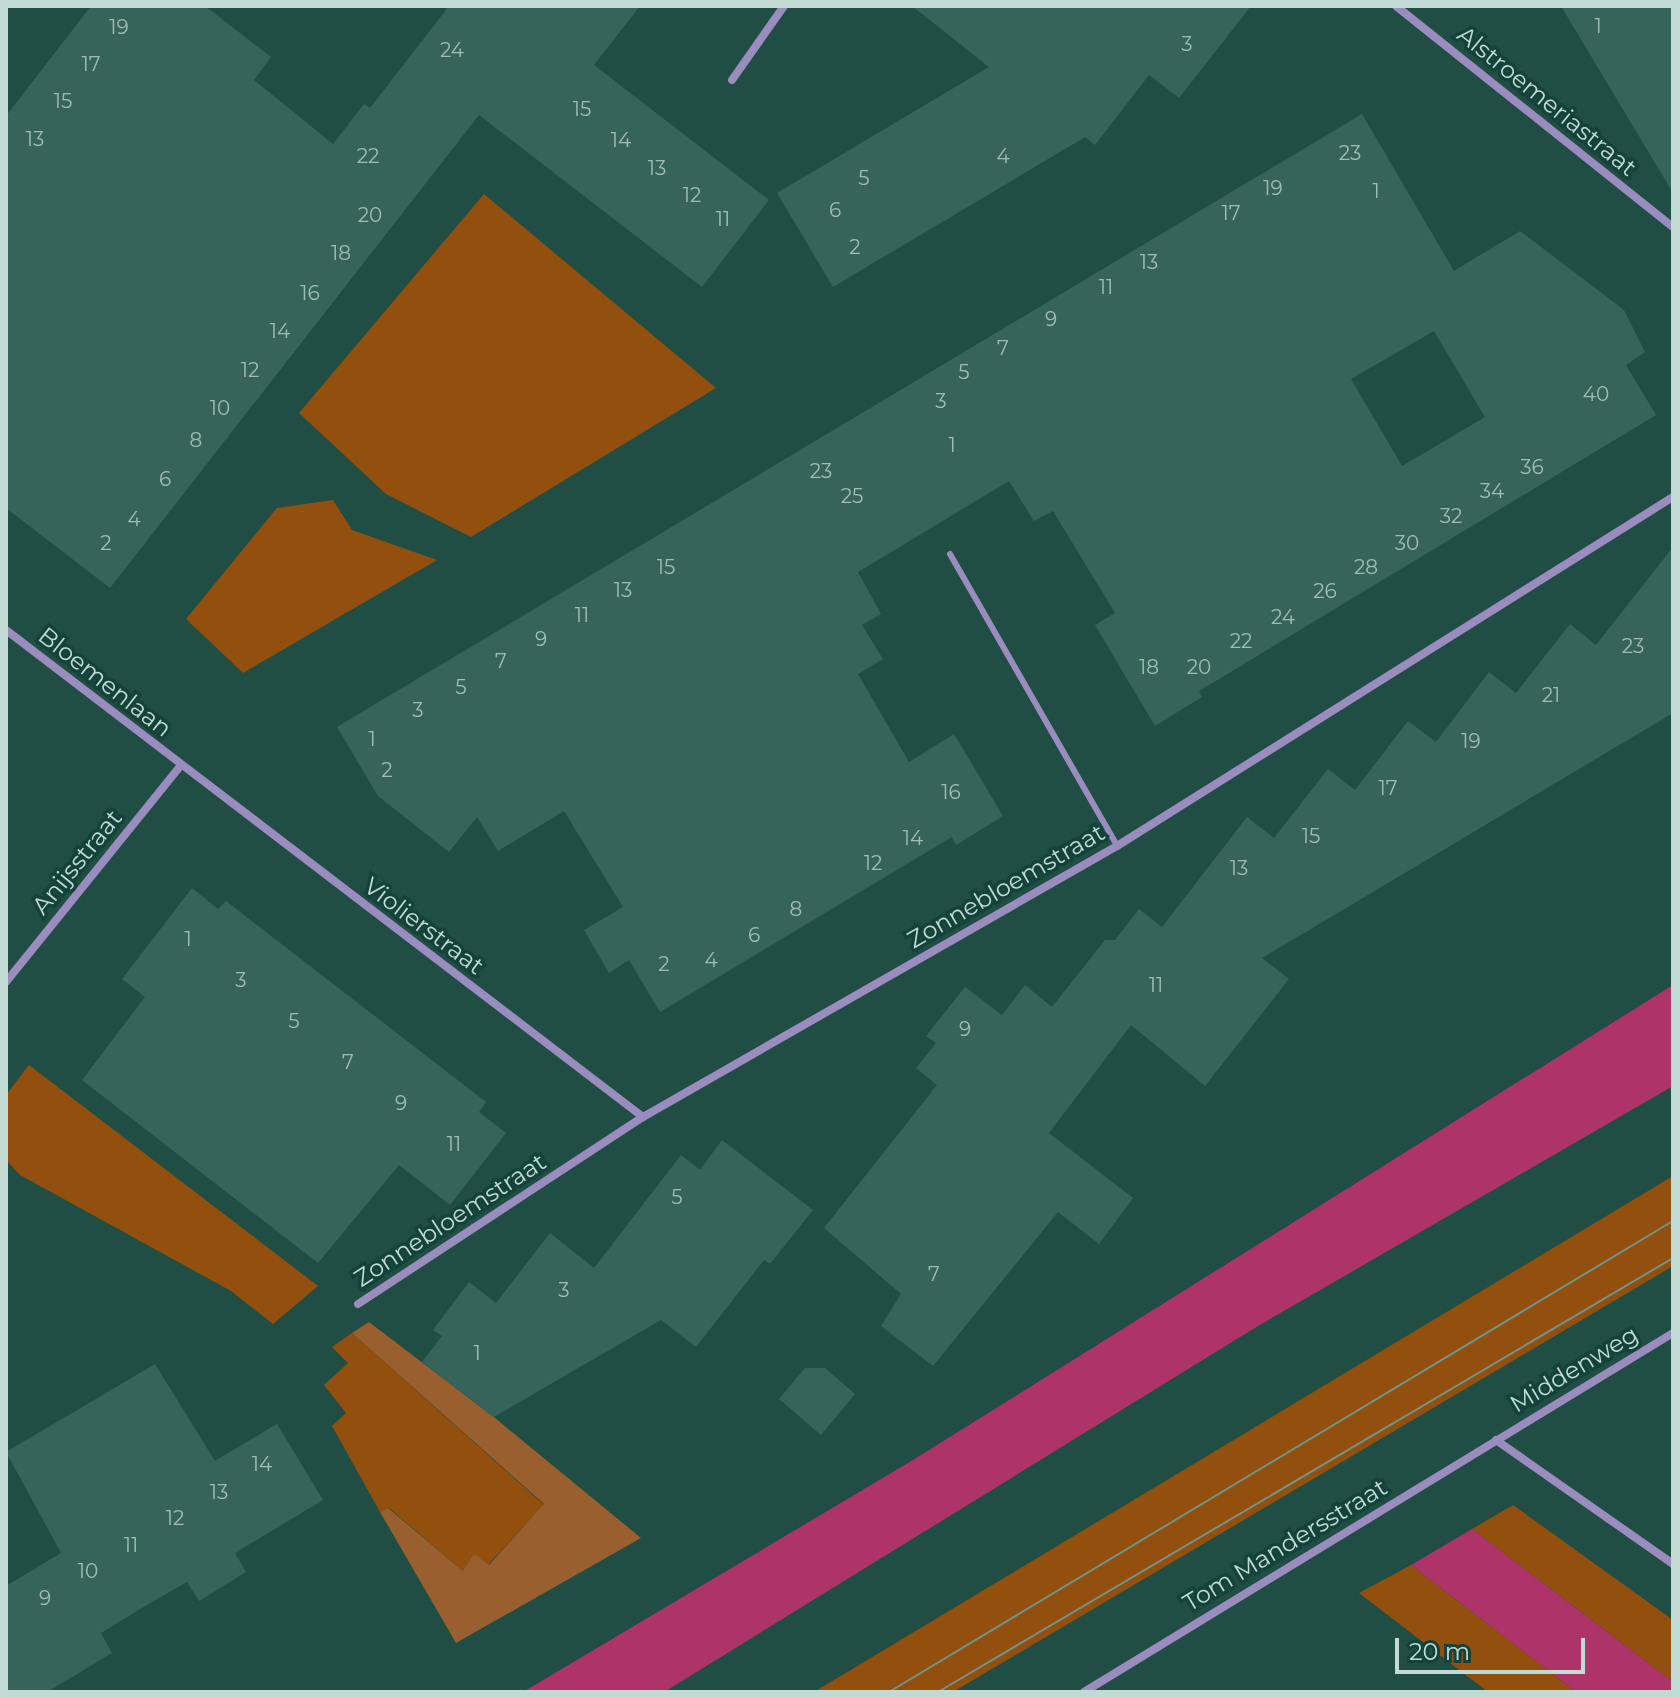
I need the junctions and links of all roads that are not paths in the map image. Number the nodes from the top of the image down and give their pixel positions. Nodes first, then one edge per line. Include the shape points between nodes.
1 (784, 6) edge
2 (1396, 6) edge
3 (732, 80) dead end
4 (1673, 227) edge
5 (1673, 497) edge
6 (950, 554) dead end
7 (6, 630) edge
8 (180, 766) junction
9 (1117, 846) junction
10 (6, 982) edge
11 (643, 1117) junction
12 (358, 1304) dead end
13 (1673, 1333) edge
14 (1496, 1440) junction
15 (1673, 1564) edge
16 (1096, 1685) junction
17 (1084, 1692) edge
18 (1104, 1692) edge

1 - 3 street
2 - 4 street, Alstroemeriastraat
5 - 9 street, Zonnebloemstraat
6 - 9 lane
7 - 8 street, Bloemenlaan
8 - 10 street, Anijsstraat
8 - 11 street, Violierstraat
9 - 11 street, Zonnebloemstraat
11 - 12 street, Zonnebloemstraat
13 - 14 street, Middenweg
14 - 15 street
14 - 16 street, Tom Mandersstraat
16 - 17 street, Tom Mandersstraat
16 - 18 street

